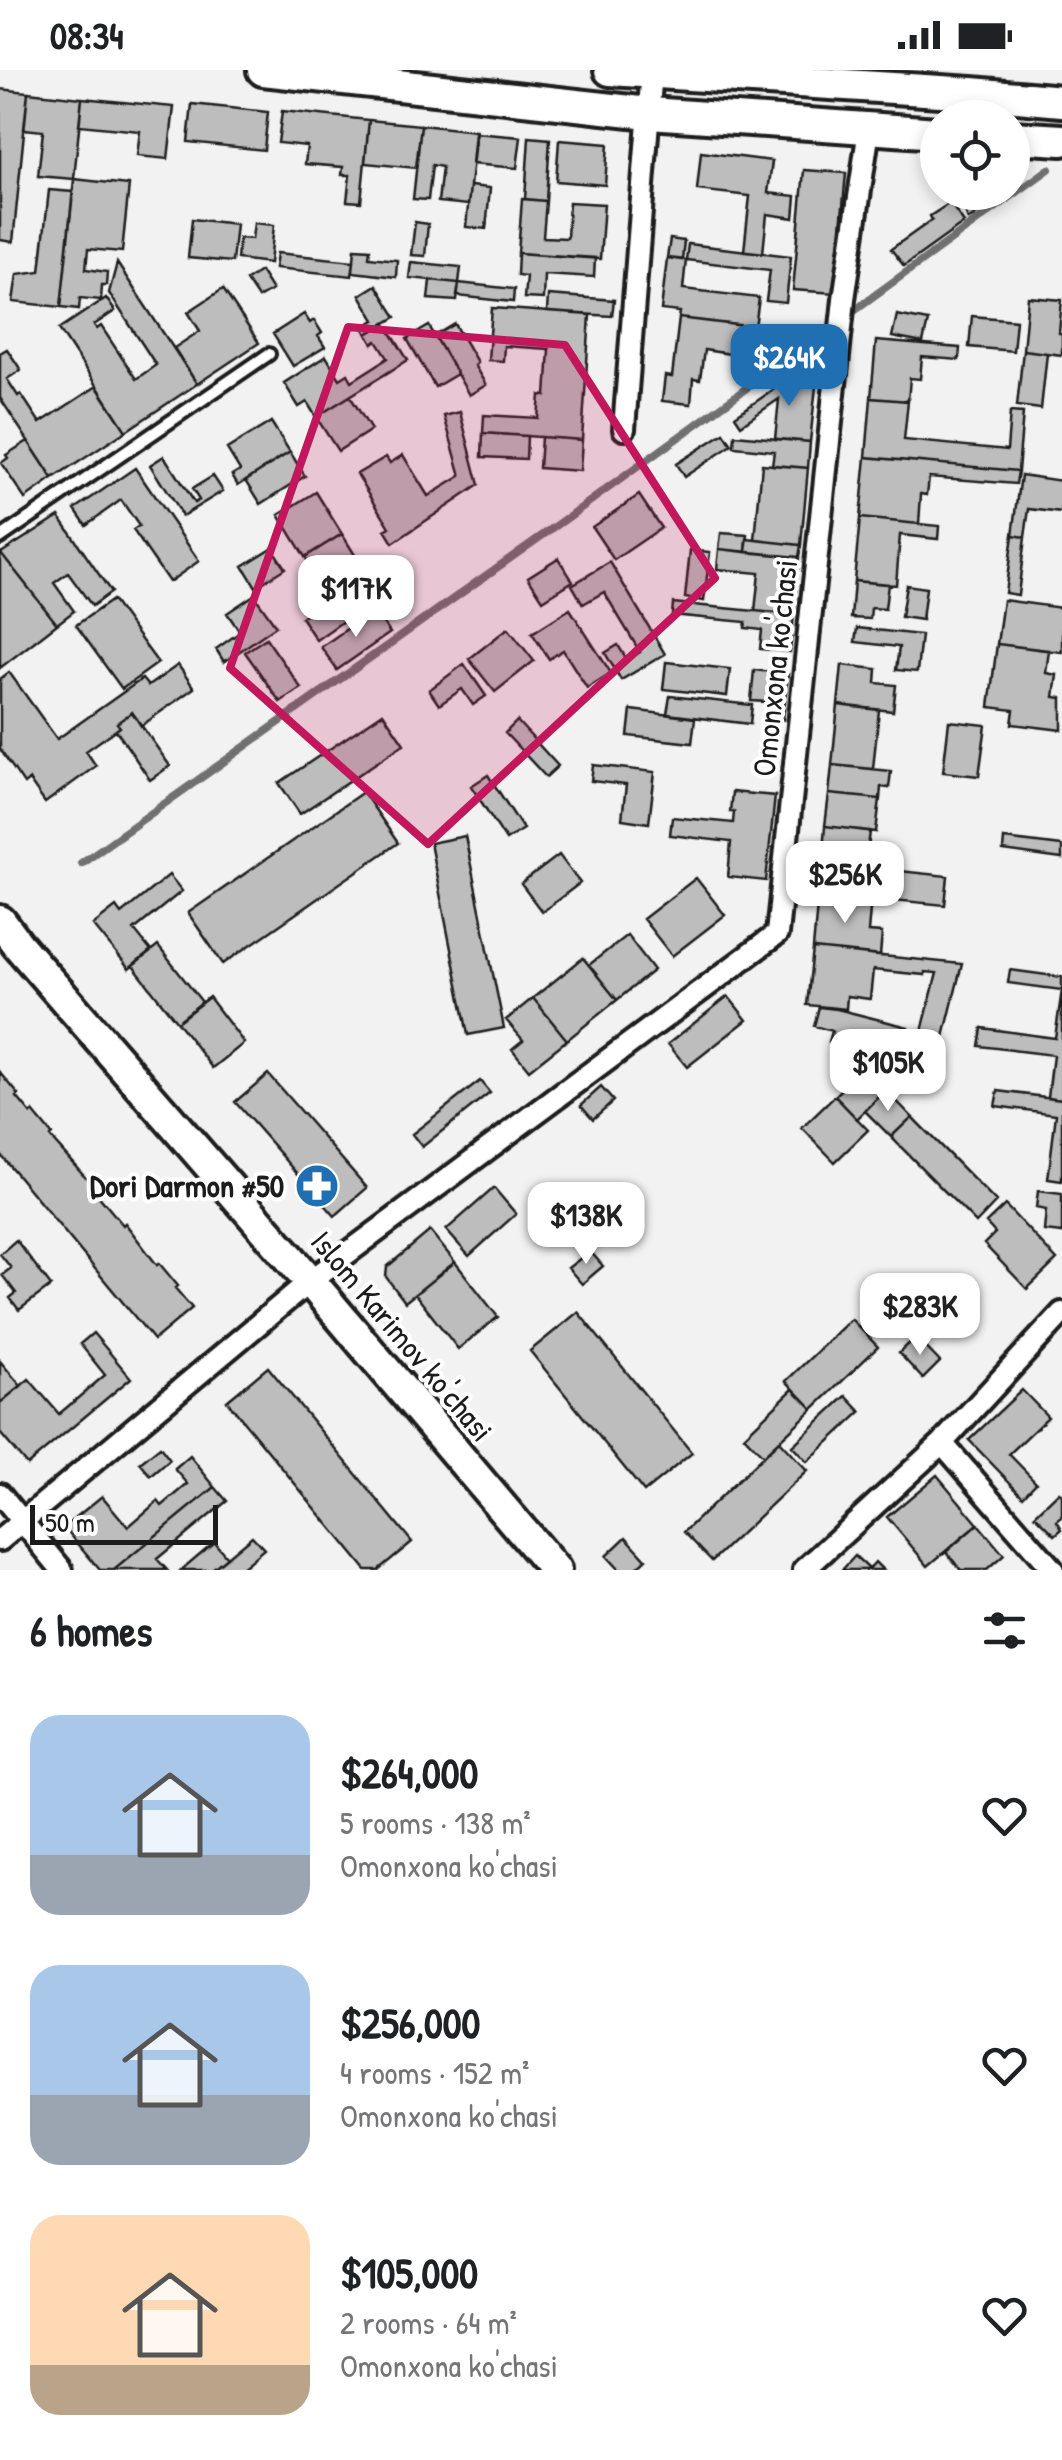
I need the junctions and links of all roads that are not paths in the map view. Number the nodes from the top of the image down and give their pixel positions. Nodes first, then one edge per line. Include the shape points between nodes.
1 (263, 70) edge
2 (610, 70) edge
3 (652, 72) edge
4 (1062, 102) edge
5 (649, 112) junction
6 (869, 128) junction
7 (920, 132) edge
8 (1030, 138) edge
9 (1062, 140) edge
10 (270, 354) dead end
11 (624, 429) dead end
12 (0, 538) edge
13 (6, 942) edge
14 (310, 1281) junction
15 (1062, 1313) edge
16 (942, 1443) junction
17 (0, 1494) edge
18 (22, 1522) junction
19 (0, 1540) edge
20 (62, 1570) edge
21 (555, 1570) edge
22 (804, 1570) edge
23 (1053, 1570) edge

1 - 5 main road
2 - 3 main road
3 - 4 main road
3 - 5 street
5 - 6 main road
5 - 11 street
6 - 7 main road
6 - 14 street, Omonxona ko'chasi via 844,300 777,934
8 - 9 main road
10 - 12 lane
13 - 14 main road, Islom Karimov ko'chasi
14 - 18 street, Omonxona ko'chasi
14 - 21 main road, Islom Karimov ko'chasi
15 - 16 street
16 - 22 street
16 - 23 street
17 - 18 street
18 - 19 street, Omonxona ko'chasi
18 - 20 street

